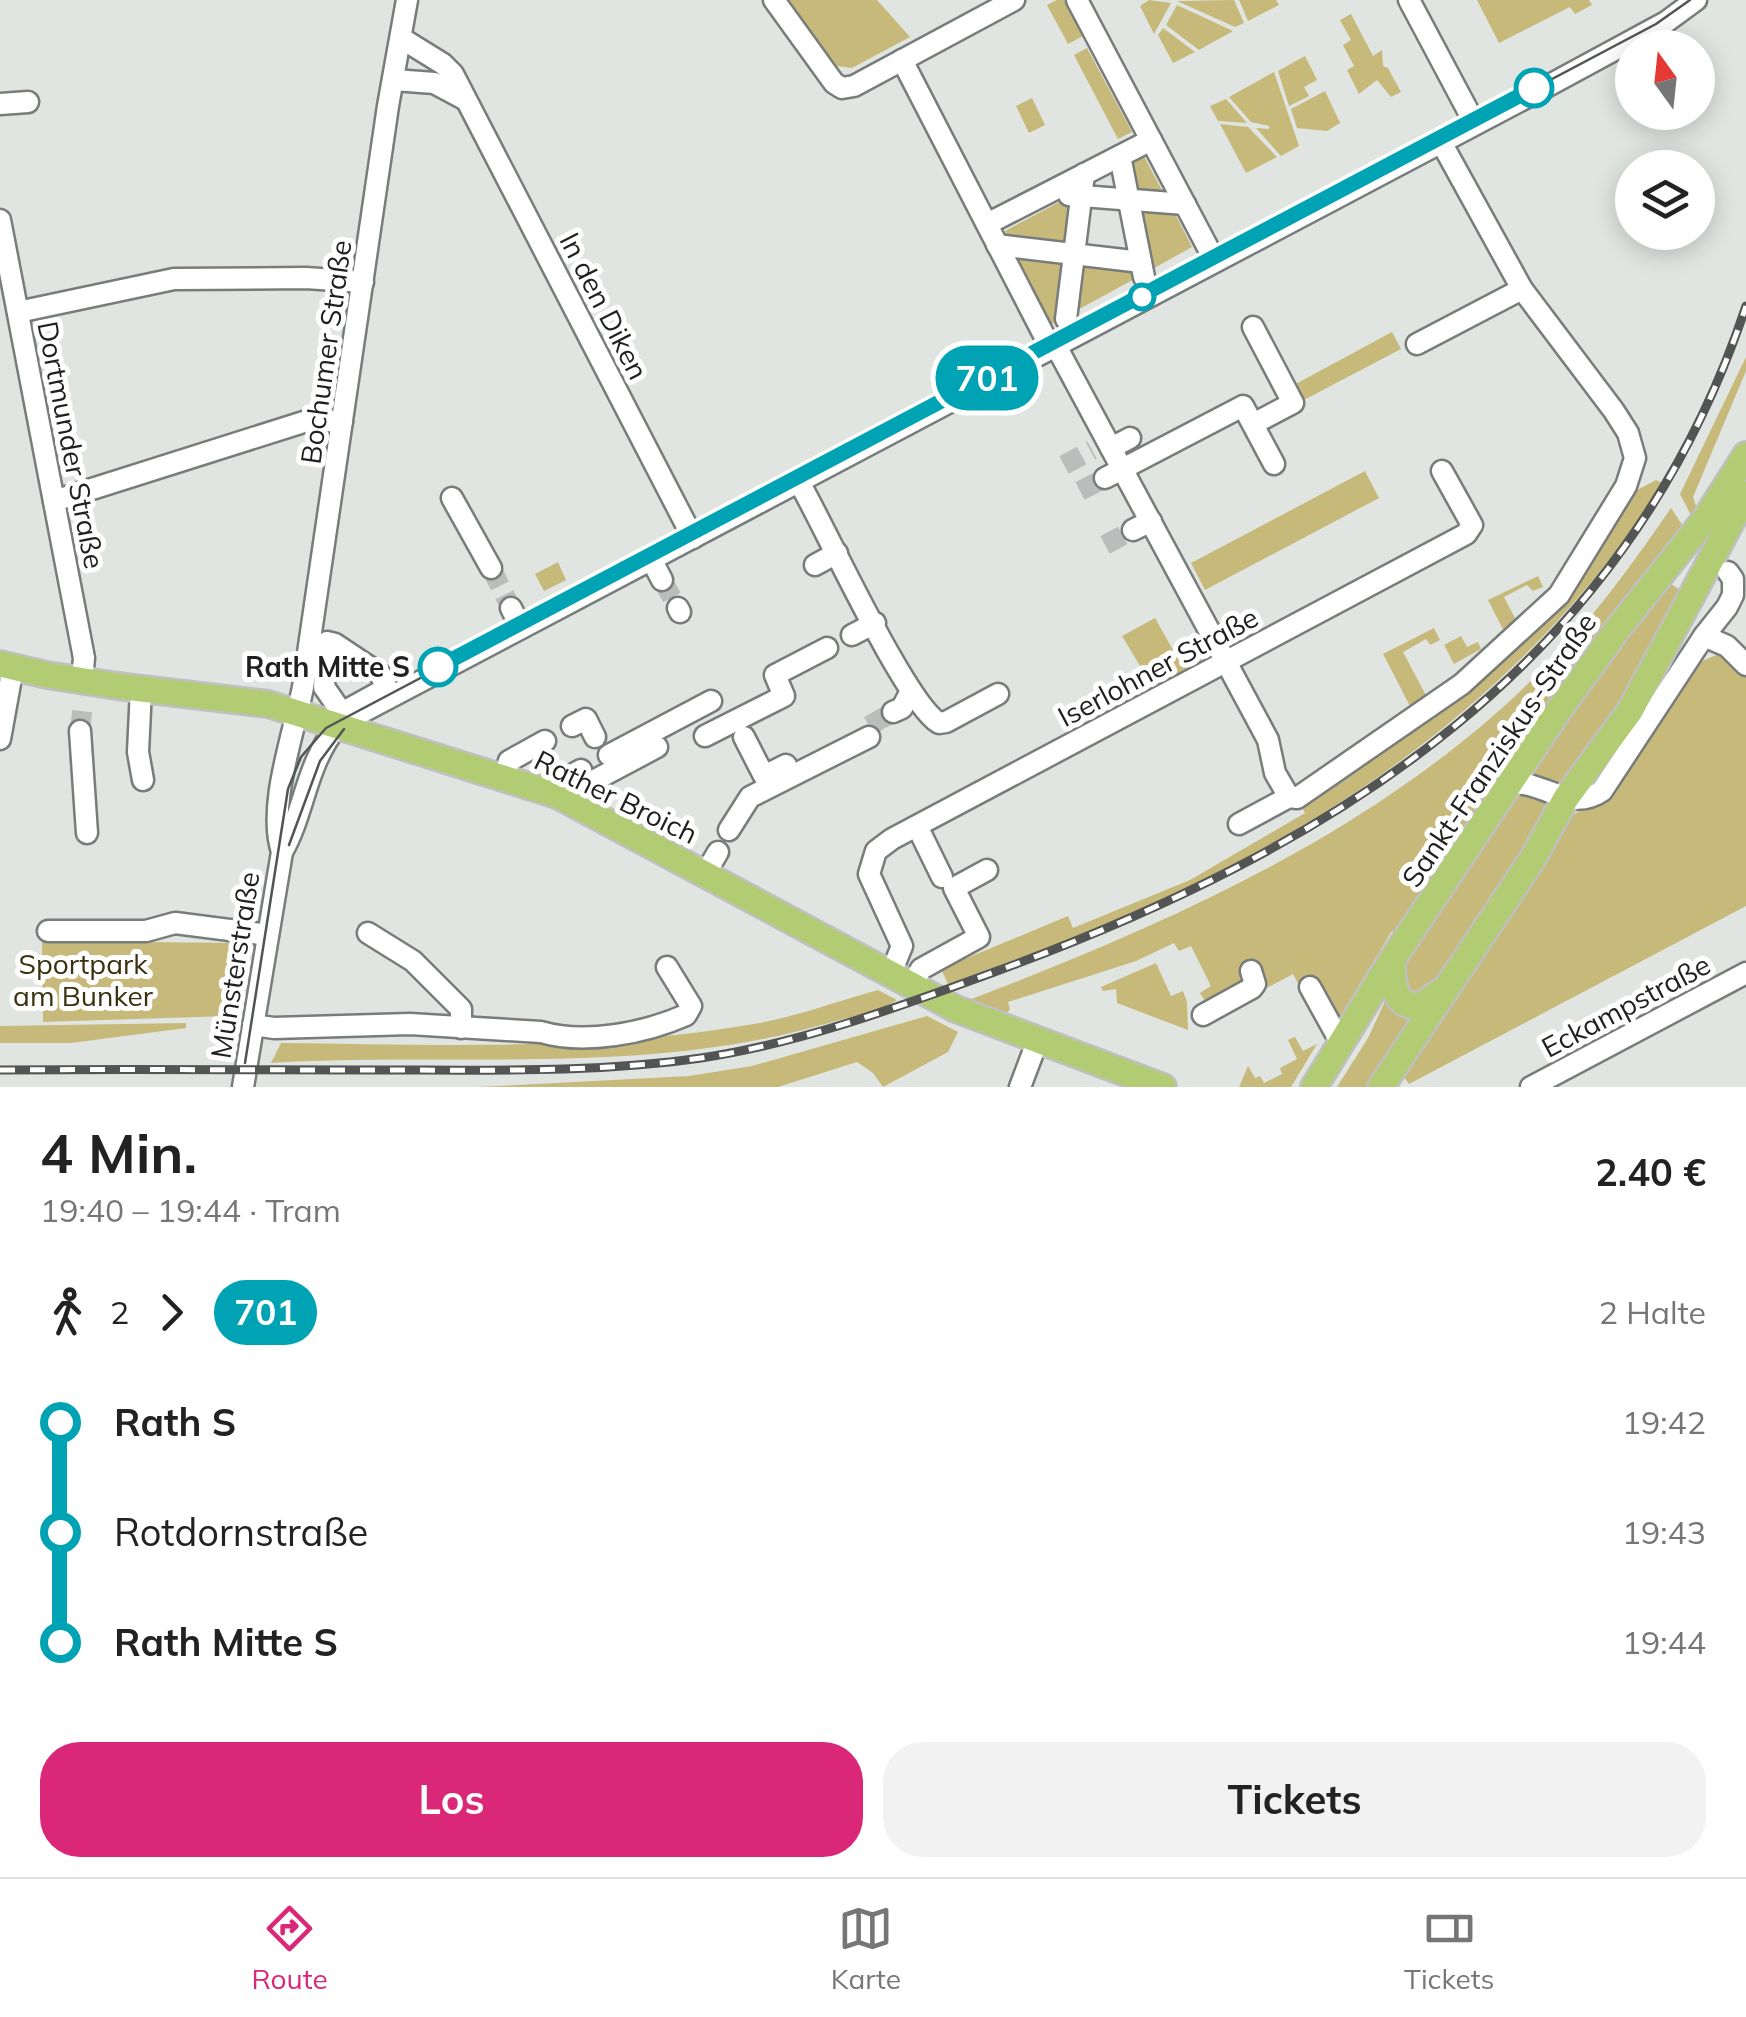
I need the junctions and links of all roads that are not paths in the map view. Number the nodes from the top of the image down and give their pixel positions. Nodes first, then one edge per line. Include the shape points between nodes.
1 (407, 0) edge
2 (774, 0) edge
3 (1014, 0) edge
4 (1077, 0) edge
5 (1409, 0) edge
6 (1696, 0) edge
7 (401, 38) junction
8 (902, 60) junction
9 (394, 80) junction
10 (466, 100) junction
11 (0, 104) edge
12 (28, 104) dead end
13 (1475, 124) junction
14 (1151, 140) junction
15 (1441, 142) junction
16 (1120, 156) junction
17 (1083, 185) junction
18 (1129, 200) junction
19 (1185, 204) junction
20 (0, 220) edge
21 (986, 224) junction
22 (997, 244) junction
23 (1074, 254) junction
24 (1215, 261) junction
25 (363, 282) junction
26 (1522, 289) junction
27 (18, 312) junction
28 (1066, 318) dead end
29 (1254, 327) dead end
30 (1051, 344) junction
31 (1417, 344) dead end
32 (342, 422) junction
33 (1253, 424) junction
34 (1746, 455) edge
35 (1274, 464) dead end
36 (1442, 470) dead end
37 (1113, 473) junction
38 (799, 482) junction
39 (1746, 494) edge
40 (452, 498) dead end
41 (54, 501) junction
42 (693, 538) junction
43 (837, 553) junction
44 (651, 559) junction
45 (815, 564) dead end
46 (491, 568) tunnel mouth
47 (1728, 572) dead end
48 (662, 580) tunnel mouth
49 (874, 623) junction
50 (852, 634) dead end
51 (1704, 636) junction
52 (828, 648) dead end
53 (1226, 661) junction
54 (1746, 664) edge
55 (7, 665) edge
56 (84, 688) junction
57 (141, 689) junction
58 (911, 691) junction
59 (998, 694) dead end
60 (711, 700) dead end
61 (298, 712) junction
62 (894, 712) tunnel mouth
63 (338, 725) junction
64 (572, 726) dead end
65 (80, 730) tunnel mouth
66 (595, 736) dead end
67 (705, 736) dead end
68 (744, 737) dead end
69 (0, 739) edge
70 (545, 741) dead end
71 (932, 741) dead end
72 (657, 747) dead end
73 (609, 754) dead end
74 (580, 770) dead end
75 (504, 777) junction
76 (143, 780) dead end
77 (1510, 784) junction
78 (1289, 796) junction
79 (562, 798) junction
80 (1566, 798) junction
81 (1239, 824) dead end
82 (917, 826) junction
83 (729, 830) dead end
84 (87, 833) dead end
85 (282, 852) junction
86 (988, 870) dead end
87 (942, 876) dead end
88 (48, 931) dead end
89 (368, 932) dead end
90 (268, 935) junction
91 (1392, 960) junction
92 (667, 967) dead end
93 (1251, 971) dead end
94 (1746, 973) edge
95 (901, 979) junction
96 (1310, 987) dead end
97 (1444, 989) junction
98 (1203, 1015) dead end
99 (253, 1025) junction
100 (461, 1028) junction
101 (1037, 1042) junction
102 (1342, 1044) junction
103 (1319, 1084) edge
104 (1153, 1086) edge
105 (244, 1087) edge
106 (1020, 1087) edge
107 (1380, 1087) edge
108 (1532, 1087) edge

1 - 7 street, Bochumer Straße
2 - 8 street via 842,88
3 - 8 street
4 - 14 street
5 - 13 street
6 - 13 street
7 - 9 street, Bochumer Straße
7 - 10 street, In den Diken via 443,64
8 - 21 street
9 - 10 street via 434,84
9 - 25 street, Bochumer Straße
10 - 42 street, In den Diken
11 - 12 street
13 - 15 street
14 - 16 street
14 - 19 street
15 - 24 street
15 - 26 street
16 - 17 street
16 - 18 street
17 - 18 street
17 - 21 street via 1048,193
17 - 23 street
18 - 19 street
18 - 23 street via 1142,270
19 - 24 street
20 - 27 street, Dortmunder Straße
21 - 22 street
22 - 23 street
22 - 30 street
23 - 28 street
24 - 30 street
25 - 27 street via 174,279
25 - 32 street, Bochumer Straße
26 - 31 street
26 - 78 street via 1549,341 1628,433 1631,473 1560,595 1462,684 1339,772 1297,798
27 - 41 street, Dortmunder Straße
29 - 33 street via 1294,402
30 - 37 street via 1105,443
30 - 38 street
32 - 41 street via 310,420
32 - 61 street, Bochumer Straße
33 - 35 street
33 - 37 street via 1244,406
34 - 77 main road, Sankt-Franziskus-Straße
36 - 53 street, Iserlohner Straße via 1472,526 1466,534
37 - 53 street
38 - 42 street
38 - 43 street
39 - 80 main road via 1630,711
40 - 46 street
41 - 56 street, Dortmunder Straße
42 - 44 street
43 - 45 street
43 - 49 street
44 - 48 street
44 - 63 street via 516,618
47 - 51 street via 1733,595
49 - 50 street
49 - 58 street
51 - 54 street
51 - 80 street via 1607,786 1588,799
52 - 67 street via 774,676 784,696
53 - 78 street
53 - 82 street, Iserlohner Straße
55 - 56 main road, Rather Broich
55 - 69 street
56 - 57 main road, Rather Broich
57 - 61 main road, Rather Broich
57 - 76 street
58 - 59 street via 939,723
58 - 62 street
58 - 71 street
60 - 73 street
61 - 63 main road, Rather Broich
61 - 85 street, Münsterstraße via 282,786
63 - 75 main road, Rather Broich
63 - 85 street, Münsterstraße via 316,761
64 - 66 street via 586,719
65 - 84 street
68 - 83 street via 764,776 869,731 750,797
70 - 75 street via 509,761
72 - 79 street
74 - 79 street via 557,783
75 - 79 main road, Rather Broich
77 - 80 street
77 - 91 main road, Sankt-Franziskus-Straße
78 - 81 street
79 - 95 main road, Rather Broich via 712,863
80 - 97 main road
82 - 87 street
82 - 95 street, Iserlohner Straße via 887,842 871,859 869,874 902,946
85 - 90 street, Münsterstraße
86 - 95 street via 954,888 979,937
88 - 90 street via 146,931 175,923
89 - 100 street via 413,961 461,1010
90 - 99 street, Münsterstraße
91 - 97 main road via 1395,994 1404,1003 1424,1005
91 - 102 main road, Sankt-Franziskus-Straße
92 - 100 street via 690,1006 669,1023 559,1038
93 - 98 street via 1252,988
94 - 108 street, Eckampstraße
95 - 101 main road, Rather Broich
96 - 102 street
97 - 107 main road
99 - 100 street
99 - 105 street, Münsterstraße
101 - 104 main road, Rather Broich
101 - 106 street
102 - 103 main road, Sankt-Franziskus-Straße

